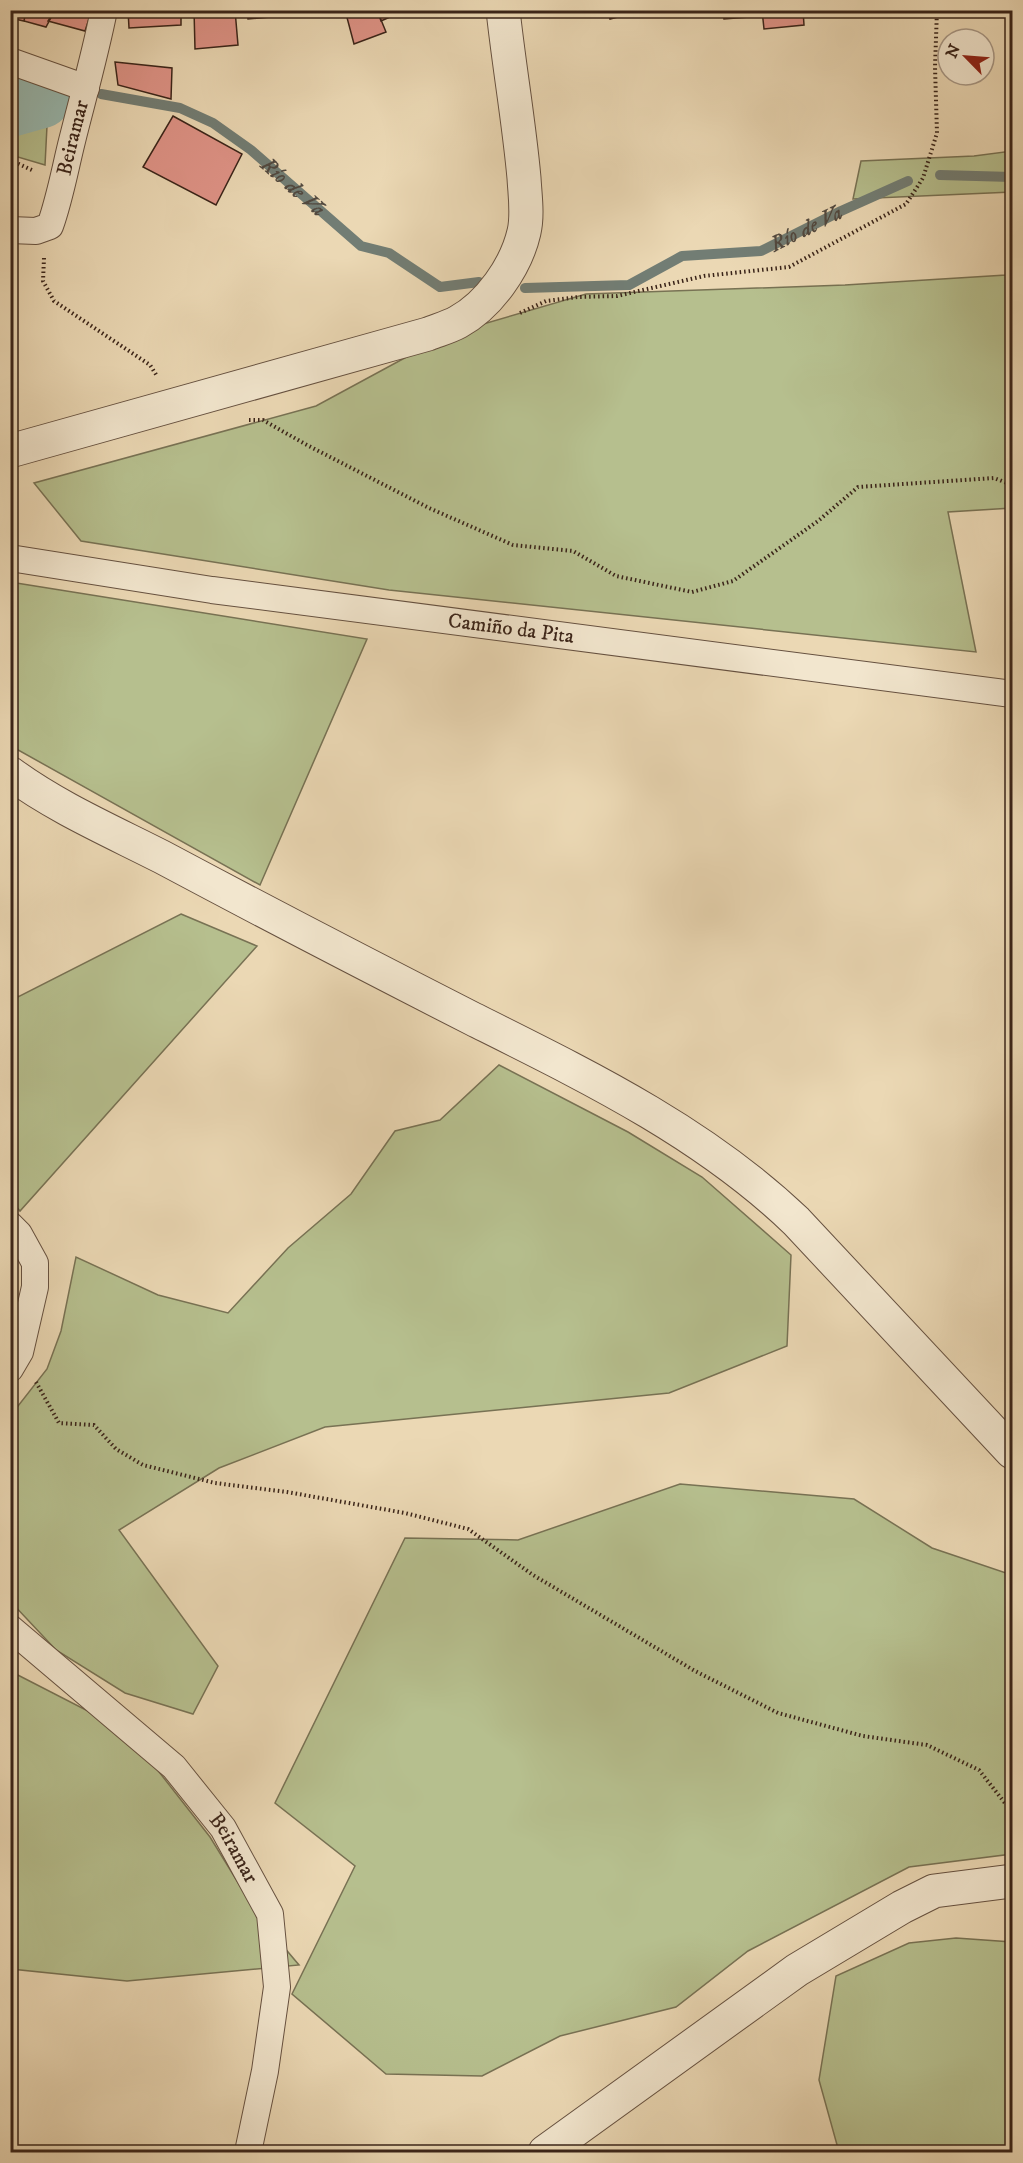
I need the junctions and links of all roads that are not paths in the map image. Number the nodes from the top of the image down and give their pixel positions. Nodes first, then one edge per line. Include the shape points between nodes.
1 (104, 10) edge
2 (503, 10) edge
3 (10, 61) edge
4 (86, 88) junction
5 (10, 230) edge
6 (10, 451) edge
7 (10, 558) edge
8 (1012, 694) edge
9 (10, 773) edge
10 (10, 1225) edge
11 (15, 1361) edge
12 (1012, 1452) edge
13 (10, 1628) edge
14 (1012, 1881) edge
15 (248, 2152) edge
16 (545, 2152) edge

1 - 4 street, Beiramar
2 - 6 street via 522,155 524,232 498,286 478,308 458,322 428,334
3 - 4 street
4 - 5 street, Beiramar via 50,226 36,231
7 - 8 street, Camiño da Pita via 212,590
9 - 12 street via 287,924 572,1068 705,1146 767,1193 796,1221
10 - 11 street via 35,1263 35,1287
13 - 15 street, Beiramar via 174,1767 224,1828 270,1914 277,1988
14 - 16 street via 934,1891 902,1907 797,1970

